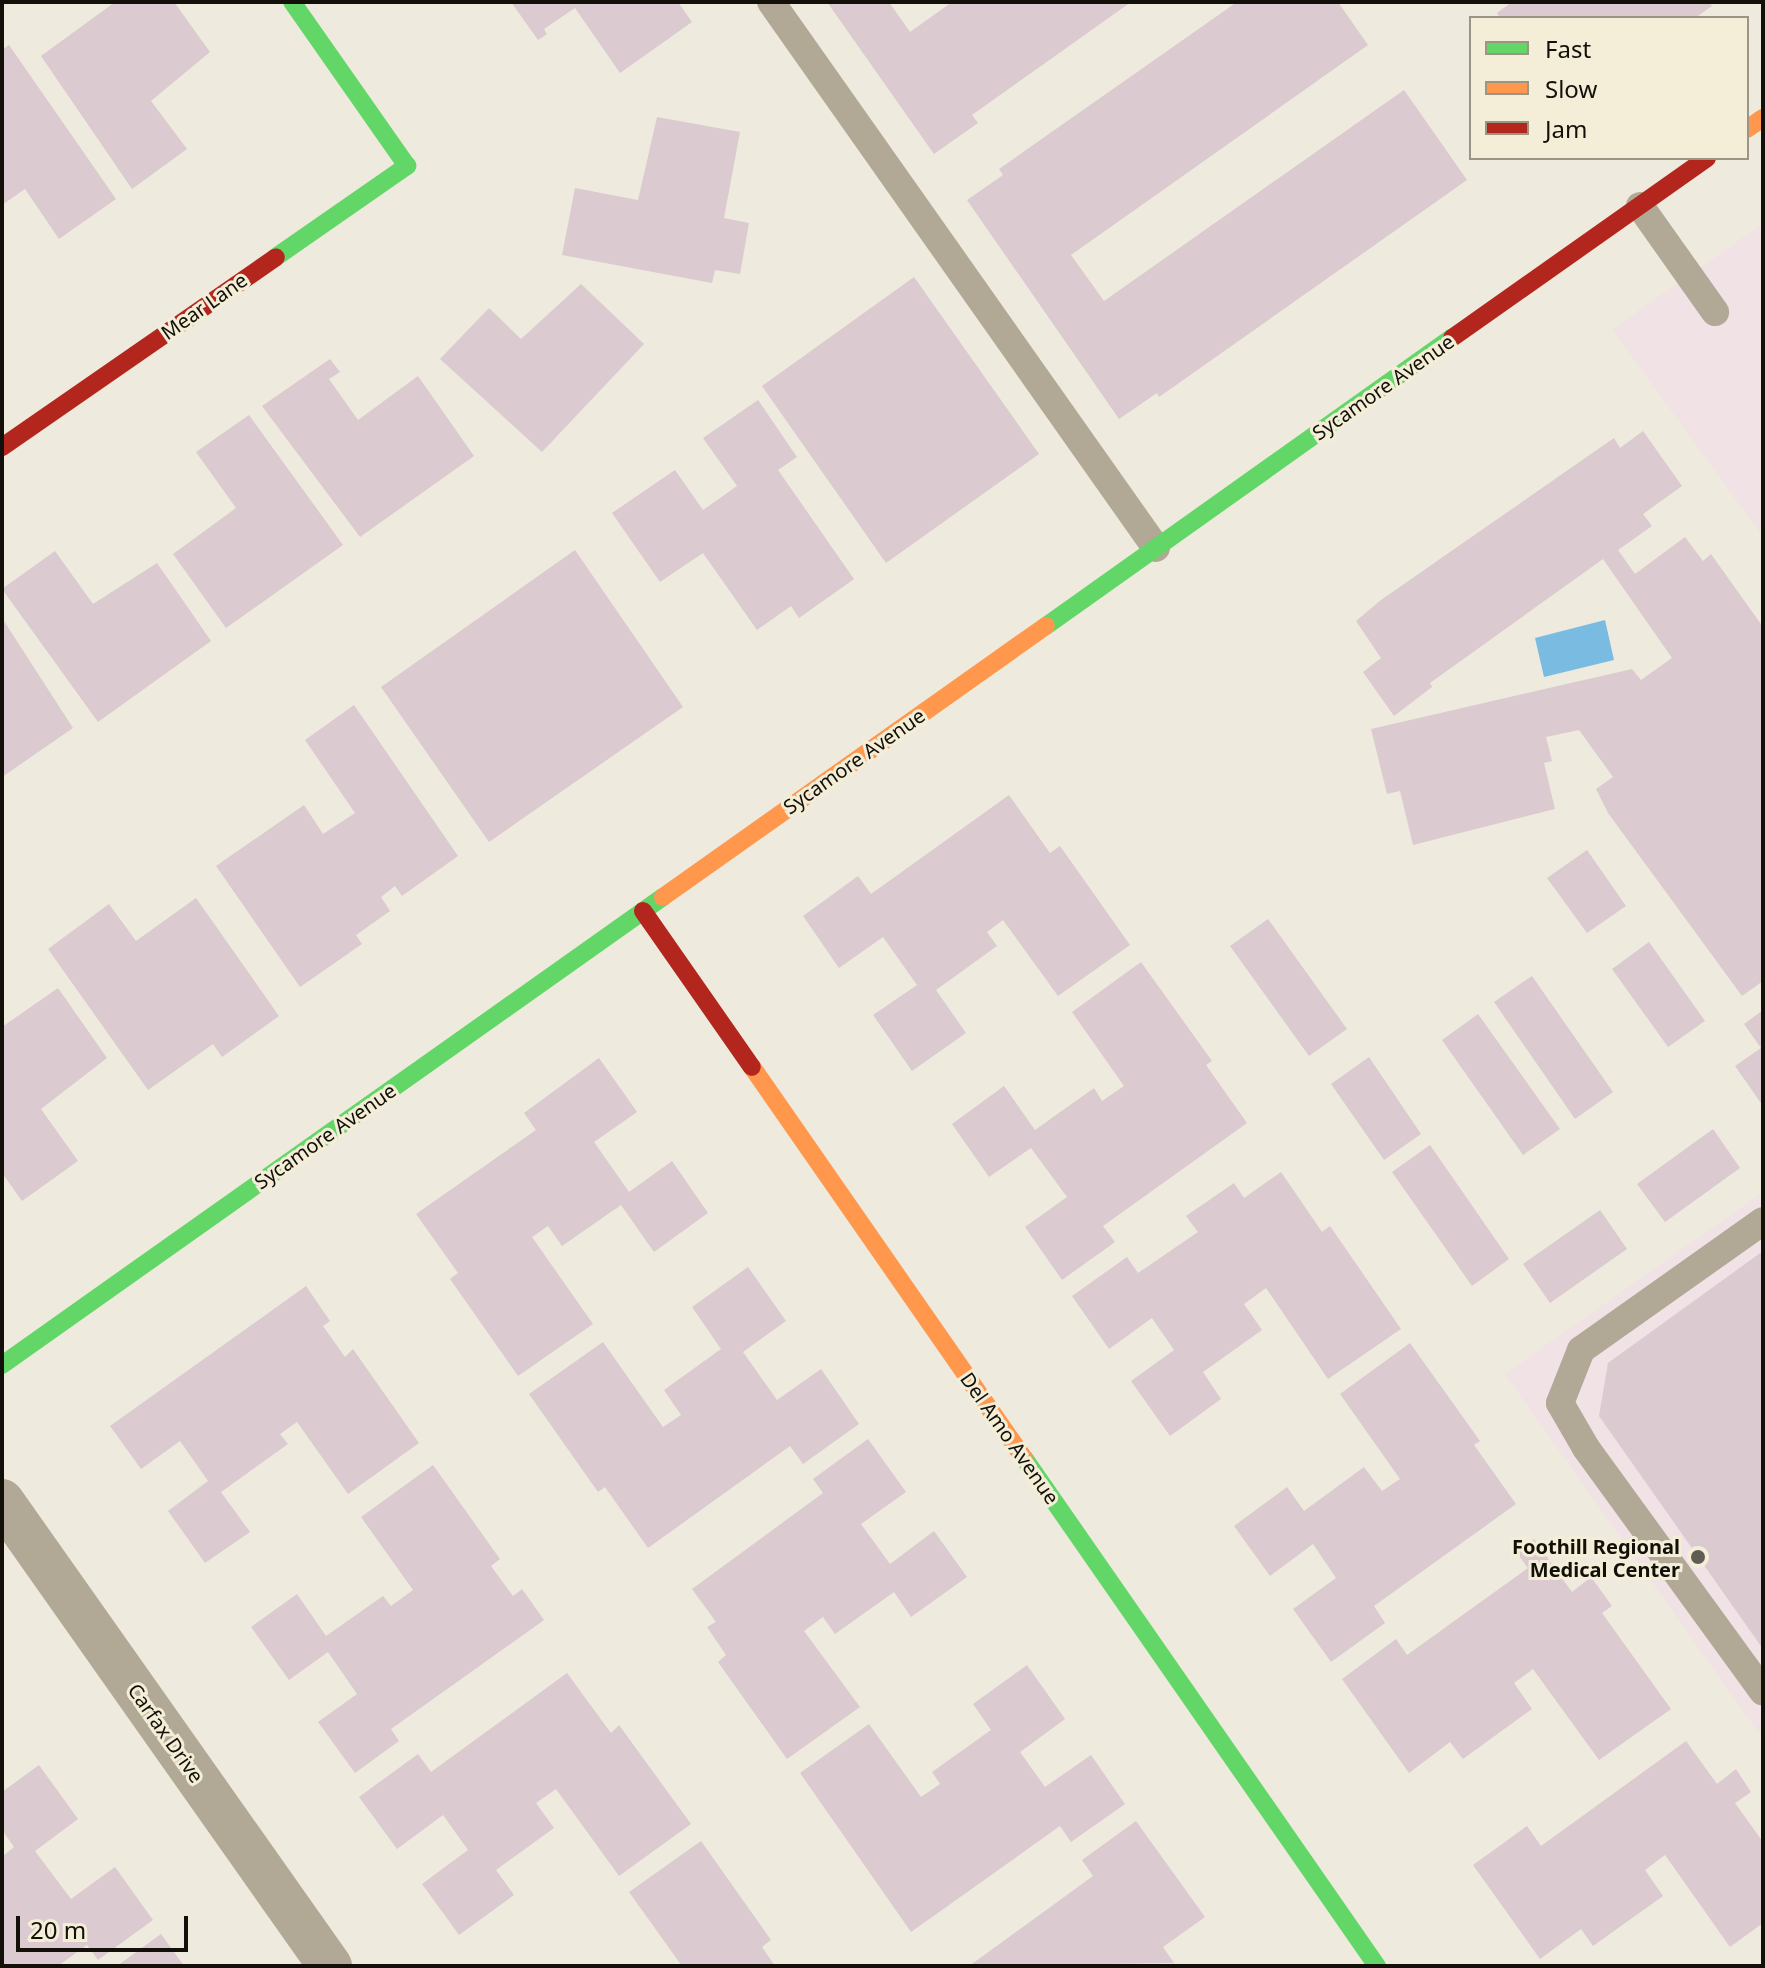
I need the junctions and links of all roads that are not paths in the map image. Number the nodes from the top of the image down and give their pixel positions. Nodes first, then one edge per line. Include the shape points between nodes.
1 (292, 2) edge
2 (771, 2) edge
3 (1704, 160) edge
4 (1640, 206) junction
5 (1715, 312) dead end
6 (2, 447) edge
7 (1156, 548) junction
8 (643, 911) junction
9 (1763, 1221) edge
10 (2, 1365) edge
11 (2, 1501) edge
12 (1763, 1692) edge
13 (330, 1966) edge
14 (1377, 1966) edge

1 - 6 street, Mear Lane via 407,166
2 - 7 lane
3 - 4 street, Sycamore Avenue
4 - 5 lane
4 - 7 street, Sycamore Avenue
7 - 8 street, Sycamore Avenue
8 - 10 street, Sycamore Avenue
8 - 14 street, Del Amo Avenue
9 - 12 lane via 1581,1350 1560,1403 1586,1448
11 - 13 street, Carfax Drive

